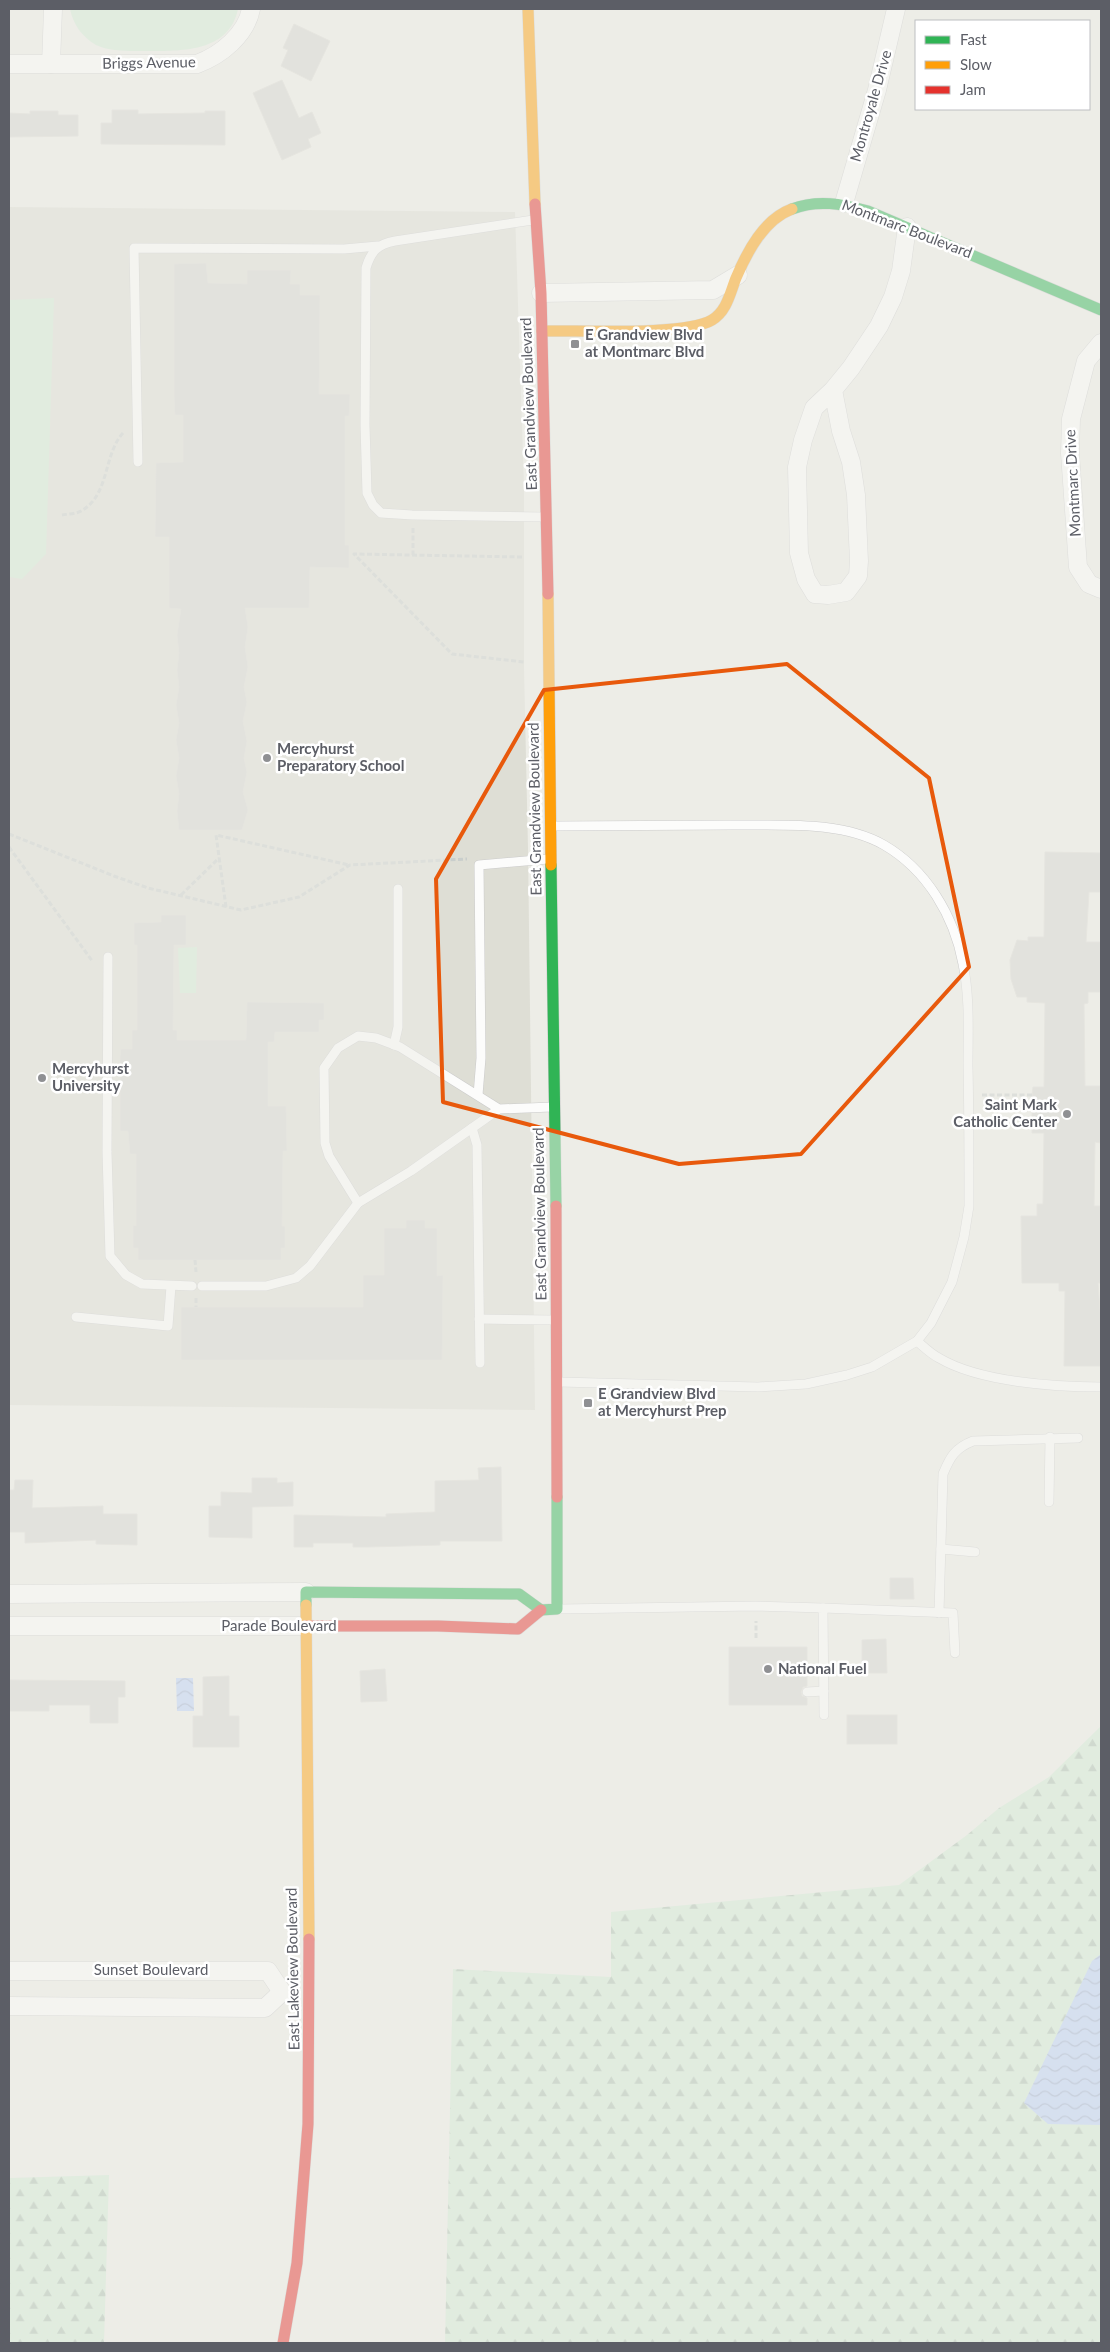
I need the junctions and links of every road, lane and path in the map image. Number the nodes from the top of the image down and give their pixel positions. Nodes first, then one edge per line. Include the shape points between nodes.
1 (53, 9) edge
2 (251, 9) edge
3 (528, 9) edge
4 (896, 9) edge
5 (9, 64) edge
6 (51, 64) junction
7 (844, 203) junction
8 (536, 220) junction
9 (907, 228) junction
10 (378, 246) junction
11 (738, 275) junction
12 (540, 293) junction
13 (1101, 310) edge
14 (542, 331) junction
15 (1101, 344) edge
16 (833, 390) junction
17 (137, 422) junction
18 (138, 462) dead end
19 (62, 515) dead end
20 (412, 515) junction
21 (547, 516) junction
22 (413, 555) junction
23 (522, 557) dead end
24 (1101, 589) edge
25 (524, 662) dead end
26 (550, 826) junction
27 (9, 834) edge
28 (9, 847) edge
29 (219, 858) junction
30 (469, 859) dead end
31 (551, 859) junction
32 (350, 865) junction
33 (398, 889) dead end
34 (180, 895) junction
35 (226, 907) junction
36 (108, 956) dead end
37 (108, 982) junction
38 (394, 1045) junction
39 (478, 1095) junction
40 (968, 1095) junction
41 (1032, 1095) dead end
42 (554, 1107) junction
43 (499, 1109) junction
44 (472, 1128) junction
45 (358, 1203) junction
46 (171, 1286) junction
47 (192, 1286) dead end
48 (202, 1286) dead end
49 (76, 1317) dead end
50 (479, 1319) junction
51 (557, 1320) junction
52 (917, 1341) junction
53 (480, 1364) dead end
54 (556, 1382) junction
55 (1101, 1387) edge
56 (1050, 1437) junction
57 (1078, 1438) dead end
58 (1049, 1502) dead end
59 (941, 1549) junction
60 (975, 1552) dead end
61 (306, 1592) junction
62 (9, 1594) edge
63 (823, 1608) junction
64 (557, 1609) junction
65 (541, 1610) junction
66 (939, 1613) junction
67 (9, 1626) edge
68 (305, 1626) junction
69 (954, 1653) dead end
70 (807, 1692) dead end
71 (824, 1692) junction
72 (824, 1715) dead end
73 (9, 1971) edge
74 (282, 1992) junction
75 (309, 1994) junction
76 (9, 2006) edge
77 (283, 2343) edge

1 - 6 street
2 - 6 street, Briggs Avenue via 245,25 228,45 210,59 197,64
3 - 8 street, East Grandview Boulevard
4 - 7 street, Montroyale Drive via 877,90
5 - 6 street, Briggs Avenue
7 - 9 street, Montmarc Boulevard
7 - 11 street, Montmarc Boulevard via 816,201 782,213 754,244
8 - 10 lane via 512,221
8 - 12 street, East Grandview Boulevard
9 - 13 street, Montmarc Boulevard
9 - 16 street via 901,271 893,297 879,326
10 - 17 lane via 344,249 134,248
10 - 20 lane via 366,268 368,493 381,513
11 - 12 street via 713,290
11 - 14 street, Montmarc Boulevard via 718,315 694,327
12 - 14 street, East Grandview Boulevard
14 - 21 street, East Grandview Boulevard
15 - 24 street, Montmarc Drive via 1086,361 1071,419 1070,453 1078,567 1089,584
16 - 16 street via 814,408 797,467 799,553 806,579 815,594 828,595 846,592 858,576 859,561 851,462
17 - 18 lane
17 - 19 path via 119,437 96,498 81,511
20 - 21 lane
20 - 22 path
21 - 26 street, East Grandview Boulevard
22 - 23 path
22 - 25 path via 354,554 452,654
26 - 31 street, East Grandview Boulevard
26 - 40 lane via 807,826 861,835 884,845 931,887 956,933 968,1007
27 - 34 path via 114,876
28 - 37 path
29 - 32 path via 216,835
29 - 34 path
29 - 35 path
30 - 32 path
31 - 39 lane via 479,865 481,1058
31 - 42 street, East Grandview Boulevard
32 - 35 path via 299,897 241,910
33 - 38 lane via 398,1026
34 - 35 path
36 - 37 lane
37 - 46 lane via 110,1256 126,1275 142,1284
38 - 39 lane
38 - 45 lane via 358,1036 338,1048 324,1068 325,1143 329,1156
39 - 43 lane
40 - 41 path
40 - 52 lane via 968,1206 964,1237 952,1282
42 - 43 lane
42 - 51 street, East Grandview Boulevard
43 - 44 lane
44 - 45 lane
44 - 50 lane via 477,1145
45 - 48 lane via 310,1266 296,1278 266,1286
46 - 47 lane
46 - 49 lane via 168,1326
50 - 51 lane
50 - 53 lane
51 - 54 street, East Grandview Boulevard
52 - 54 lane via 872,1367 806,1384 758,1387
52 - 55 lane via 938,1358 963,1369 999,1378
54 - 64 street, East Grandview Boulevard
56 - 57 lane
56 - 58 lane
56 - 59 lane via 972,1441 959,1446 950,1457 944,1474
59 - 60 lane
59 - 66 lane
61 - 62 street
61 - 65 street via 519,1594
61 - 68 street, East Lakeview Boulevard
63 - 64 lane
63 - 66 lane
63 - 71 lane
64 - 65 street
65 - 68 street, Parade Boulevard via 518,1629
66 - 69 lane via 953,1613
67 - 68 street, Parade Boulevard
68 - 75 street, East Lakeview Boulevard
70 - 71 lane
71 - 72 lane
73 - 74 street, Sunset Boulevard via 268,1971
74 - 75 street
74 - 76 street via 265,2008
75 - 77 street, East Lakeview Boulevard via 305,2171 297,2263

